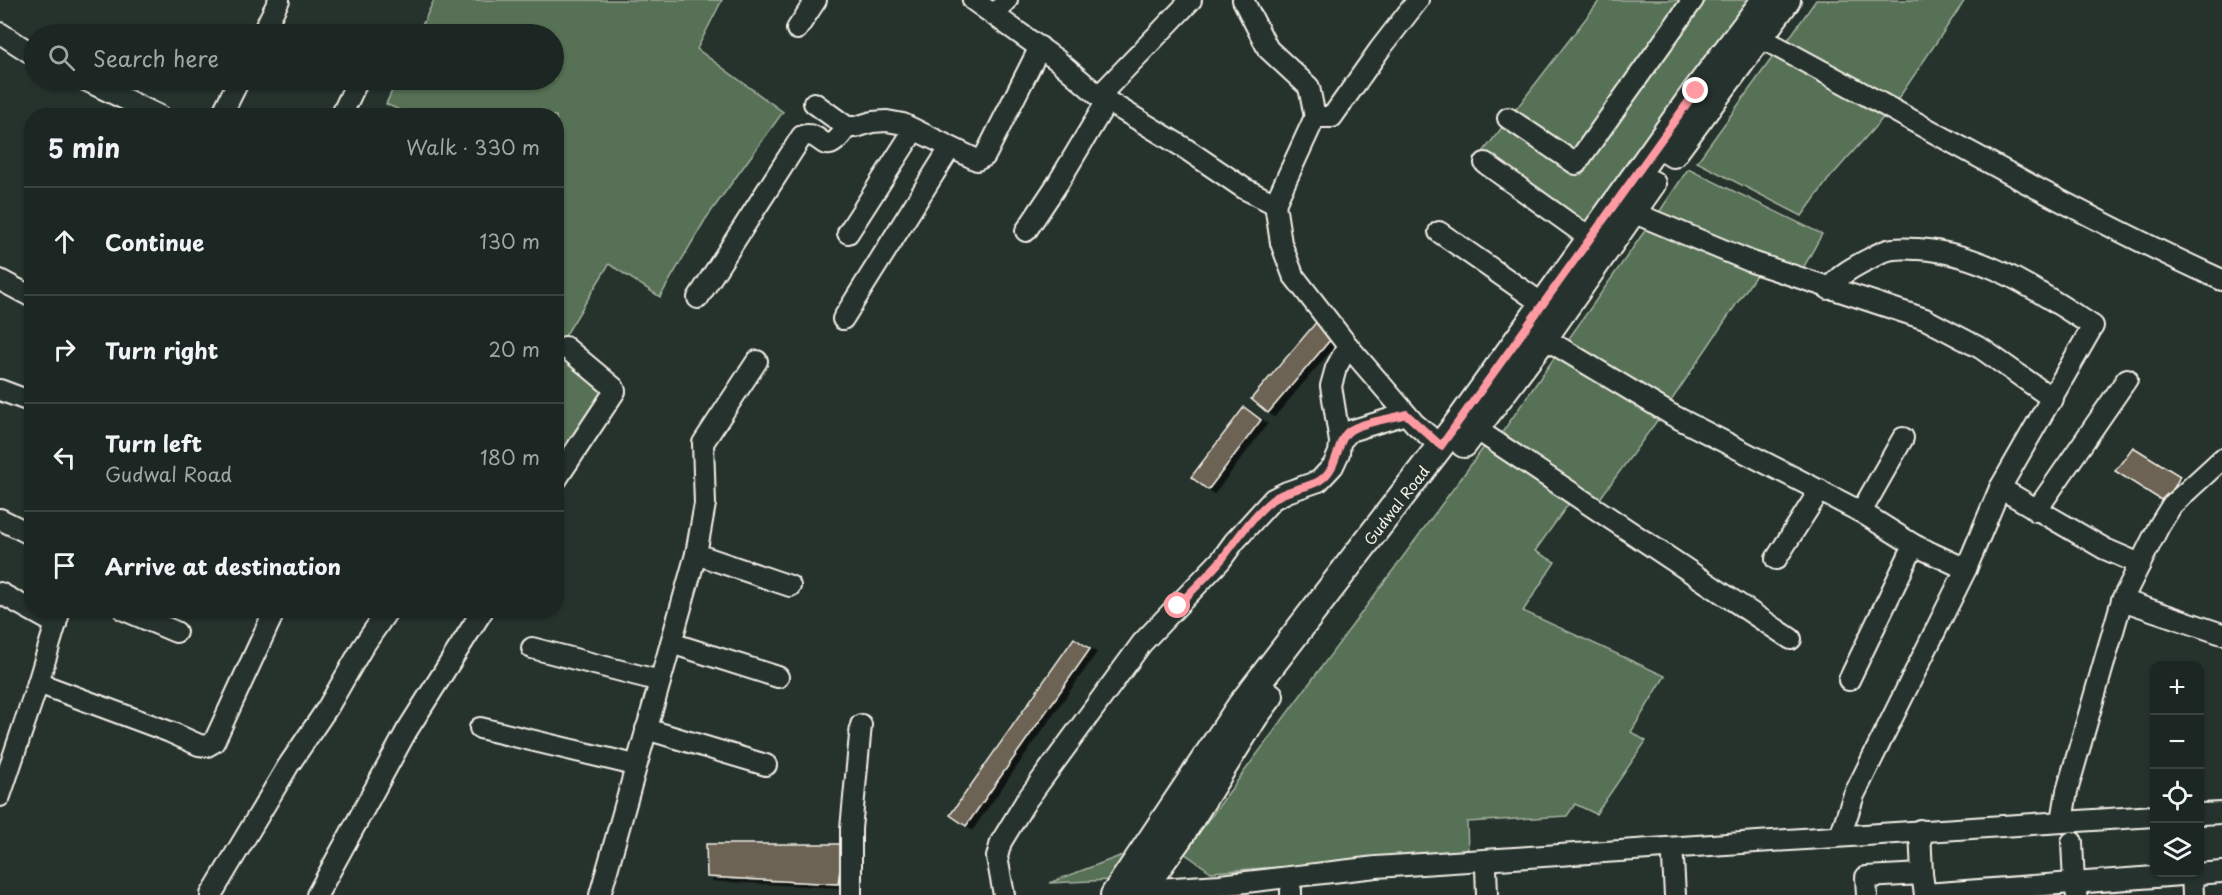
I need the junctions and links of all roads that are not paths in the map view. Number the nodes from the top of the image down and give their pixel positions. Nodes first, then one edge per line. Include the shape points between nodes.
1 (279, 0) edge
2 (816, 0) edge
3 (974, 0) edge
4 (1191, 0) edge
5 (1243, 0) edge
6 (1418, 0) edge
7 (1694, 0) edge
8 (1765, 0) edge
9 (1787, 0) edge
10 (1001, 8) edge
11 (267, 24) edge
12 (797, 29) dead end
13 (0, 33) edge
14 (1759, 37) junction
15 (1040, 47) junction
16 (24, 49) edge
17 (105, 90) edge
18 (234, 90) edge
19 (353, 90) edge
20 (1103, 98) junction
21 (814, 103) dead end
22 (143, 108) edge
23 (225, 108) edge
24 (345, 108) edge
25 (1315, 117) junction
26 (1508, 118) dead end
27 (847, 127) junction
28 (914, 130) junction
29 (950, 148) junction
30 (1485, 163) dead end
31 (1275, 204) junction
32 (1632, 212) junction
33 (1026, 231) dead end
34 (1439, 232) dead end
35 (848, 233) dead end
36 (1591, 239) junction
37 (0, 280) edge
38 (2222, 280) edge
39 (1829, 290) junction
40 (24, 293) edge
41 (698, 298) dead end
42 (1544, 305) junction
43 (843, 319) dead end
44 (1544, 338) junction
45 (1348, 346) junction
46 (565, 347) dead end
47 (757, 362) dead end
48 (2127, 379) dead end
49 (0, 390) edge
50 (24, 399) edge
51 (2053, 399) junction
52 (1406, 414) junction
53 (1468, 424) junction
54 (1903, 438) dead end
55 (1340, 442) junction
56 (1441, 446) junction
57 (2222, 459) edge
58 (564, 468) edge
59 (2000, 489) junction
60 (1820, 490) junction
61 (2036, 511) junction
62 (1861, 512) junction
63 (0, 519) edge
64 (24, 531) edge
65 (1914, 545) junction
66 (696, 554) junction
67 (1776, 559) dead end
68 (2140, 564) junction
69 (1966, 569) junction
70 (790, 586) dead end
71 (0, 593) edge
72 (2122, 600) junction
73 (24, 603) edge
74 (58, 618) edge
75 (143, 618) edge
76 (271, 618) edge
77 (383, 618) edge
78 (478, 618) edge
79 (176, 632) dead end
80 (2222, 634) edge
81 (1791, 639) dead end
82 (671, 643) junction
83 (532, 648) dead end
84 (778, 677) dead end
85 (1849, 680) dead end
86 (660, 681) junction
87 (38, 683) junction
88 (861, 725) dead end
89 (480, 728) dead end
90 (646, 729) junction
91 (635, 765) junction
92 (766, 765) dead end
93 (0, 796) edge
94 (2222, 813) edge
95 (2204, 814) edge
96 (2150, 816) edge
97 (2062, 821) junction
98 (1920, 830) junction
99 (1840, 836) junction
100 (2072, 842) dead end
101 (1673, 860) dead end
102 (1486, 867) dead end
103 (2222, 872) edge
104 (2204, 873) edge
105 (1922, 874) junction
106 (2169, 877) edge
107 (2192, 877) edge
108 (2075, 889) edge
109 (1123, 894) edge
110 (211, 895) edge
111 (316, 895) edge
112 (600, 895) edge
113 (851, 895) edge
114 (1004, 895) edge
115 (1487, 895) edge
116 (1675, 895) edge
117 (1867, 895) edge
118 (1925, 895) edge
119 (2193, 895) edge

1 - 11 street
2 - 12 street
3 - 10 street
4 - 20 street
5 - 25 street via 1268,49 1309,87
6 - 25 street via 1332,117
7 - 26 street via 1576,164
8 - 36 main road, Gudwal Road
9 - 14 main road, Gudwal Road
10 - 15 street
13 - 16 street
14 - 32 main road, Gudwal Road
14 - 38 street via 2137,241
15 - 20 street
15 - 29 street via 985,156 976,160
17 - 22 street
18 - 23 street
19 - 24 street
20 - 31 street
20 - 33 street via 1058,183
21 - 27 street
25 - 31 street
27 - 28 street via 887,121
27 - 41 street via 831,145 812,135 802,136
28 - 29 street
28 - 35 street
29 - 43 street
30 - 36 street
31 - 45 street via 1281,243 1293,275
32 - 39 street
32 - 44 main road, Gudwal Road
34 - 42 street
36 - 42 main road, Gudwal Road
37 - 40 street
39 - 51 street via 1924,320 1982,350
39 - 51 street via 1846,271 1887,250 1940,251 1968,257 1997,270 2036,289 2093,326
42 - 53 main road, Gudwal Road
44 - 53 main road, Gudwal Road
44 - 60 street via 1672,415
45 - 52 street
45 - 55 street via 1331,386
46 - 58 street via 615,391
47 - 66 street via 703,443 705,504
48 - 61 street
49 - 50 street
51 - 59 street
52 - 55 street via 1350,431
52 - 56 street
53 - 56 main road, Gudwal Road
53 - 81 street
53 - 109 main road, Gudwal Road via 1255,716 1179,838
54 - 62 street
55 - 114 street via 1333,466 1319,481 1273,499 1142,643 1026,801 1001,842 997,857
56 - 109 main road, Gudwal Road via 1241,705
57 - 68 street via 2172,506
59 - 61 street
59 - 69 street
60 - 62 street
60 - 67 street
61 - 68 street
62 - 65 street
63 - 64 street
65 - 69 street
65 - 85 street
66 - 70 street
66 - 82 street
68 - 72 street
69 - 99 street via 1854,795
71 - 73 street
72 - 80 street
72 - 97 street via 2067,791
74 - 87 street
75 - 79 street
76 - 87 street via 214,742 207,746
77 - 110 street
78 - 111 street via 406,732
82 - 84 street
82 - 86 street
83 - 86 street
86 - 90 street
87 - 93 street
88 - 113 street via 850,829
89 - 91 street
90 - 91 street
90 - 92 street
91 - 112 street
94 - 95 street
96 - 97 street
97 - 98 street
98 - 99 street
98 - 105 street
99 - 109 street via 1376,867
100 - 108 street
101 - 116 street
102 - 115 street
103 - 104 street
105 - 117 street via 1866,877
105 - 118 street
106 - 108 street
107 - 119 street
108 - 118 street

